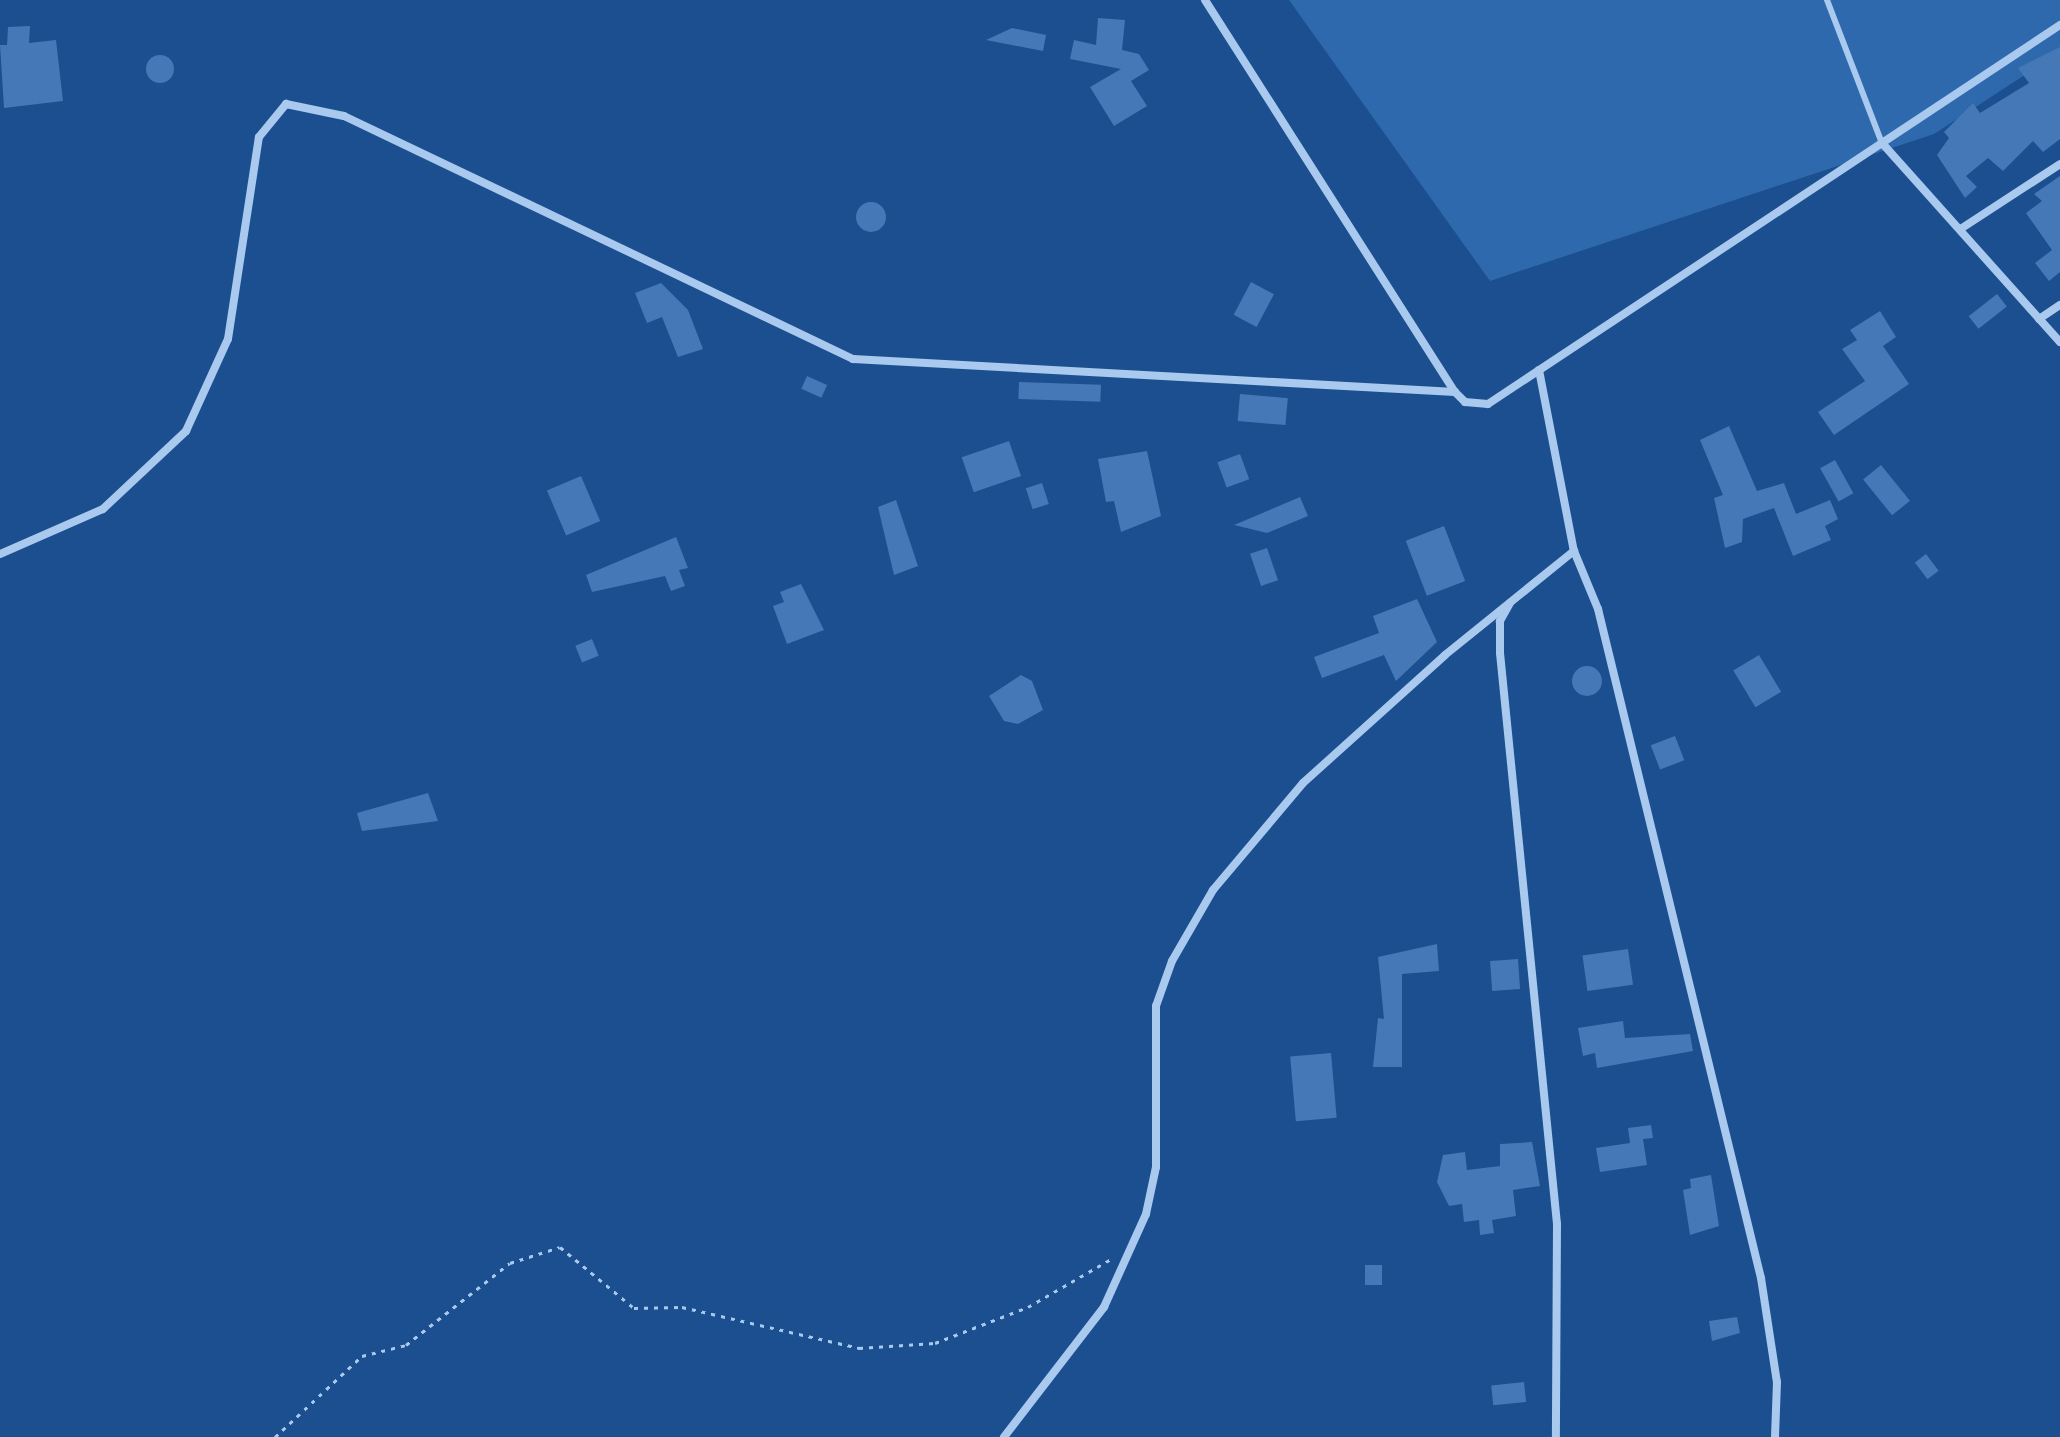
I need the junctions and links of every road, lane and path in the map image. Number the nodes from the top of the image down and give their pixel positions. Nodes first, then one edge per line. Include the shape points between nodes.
1 (1205, 0) edge
2 (1827, 0) edge
3 (2060, 25) edge
4 (1882, 143) junction
5 (2060, 164) edge
6 (1962, 228) junction
7 (2060, 305) edge
8 (2039, 319) junction
9 (2060, 342) edge
10 (1539, 370) junction
11 (1455, 392) junction
12 (1574, 551) junction
13 (0, 554) edge
14 (1512, 599) junction
15 (1126, 1250) junction
16 (275, 1437) edge
17 (1004, 1437) edge
18 (1556, 1437) edge
19 (1775, 1437) edge

1 - 11 street
2 - 4 lane
3 - 4 street
4 - 6 street
4 - 10 street
5 - 6 street
6 - 8 street
7 - 8 street
8 - 9 street
10 - 11 street via 1488,404
10 - 12 street
11 - 13 street via 853,359 344,116 286,104 259,137 228,339 186,431 103,509
12 - 14 street
12 - 19 street via 1598,609 1761,1278 1777,1382
14 - 15 street via 1303,783 1213,890 1172,961 1156,1006 1156,1167 1146,1214
14 - 18 street via 1500,621 1500,653 1557,1224
15 - 16 path via 1028,1307 935,1343 859,1348 682,1307 634,1308 560,1247 510,1263 406,1345 362,1356
15 - 17 street via 1104,1307

